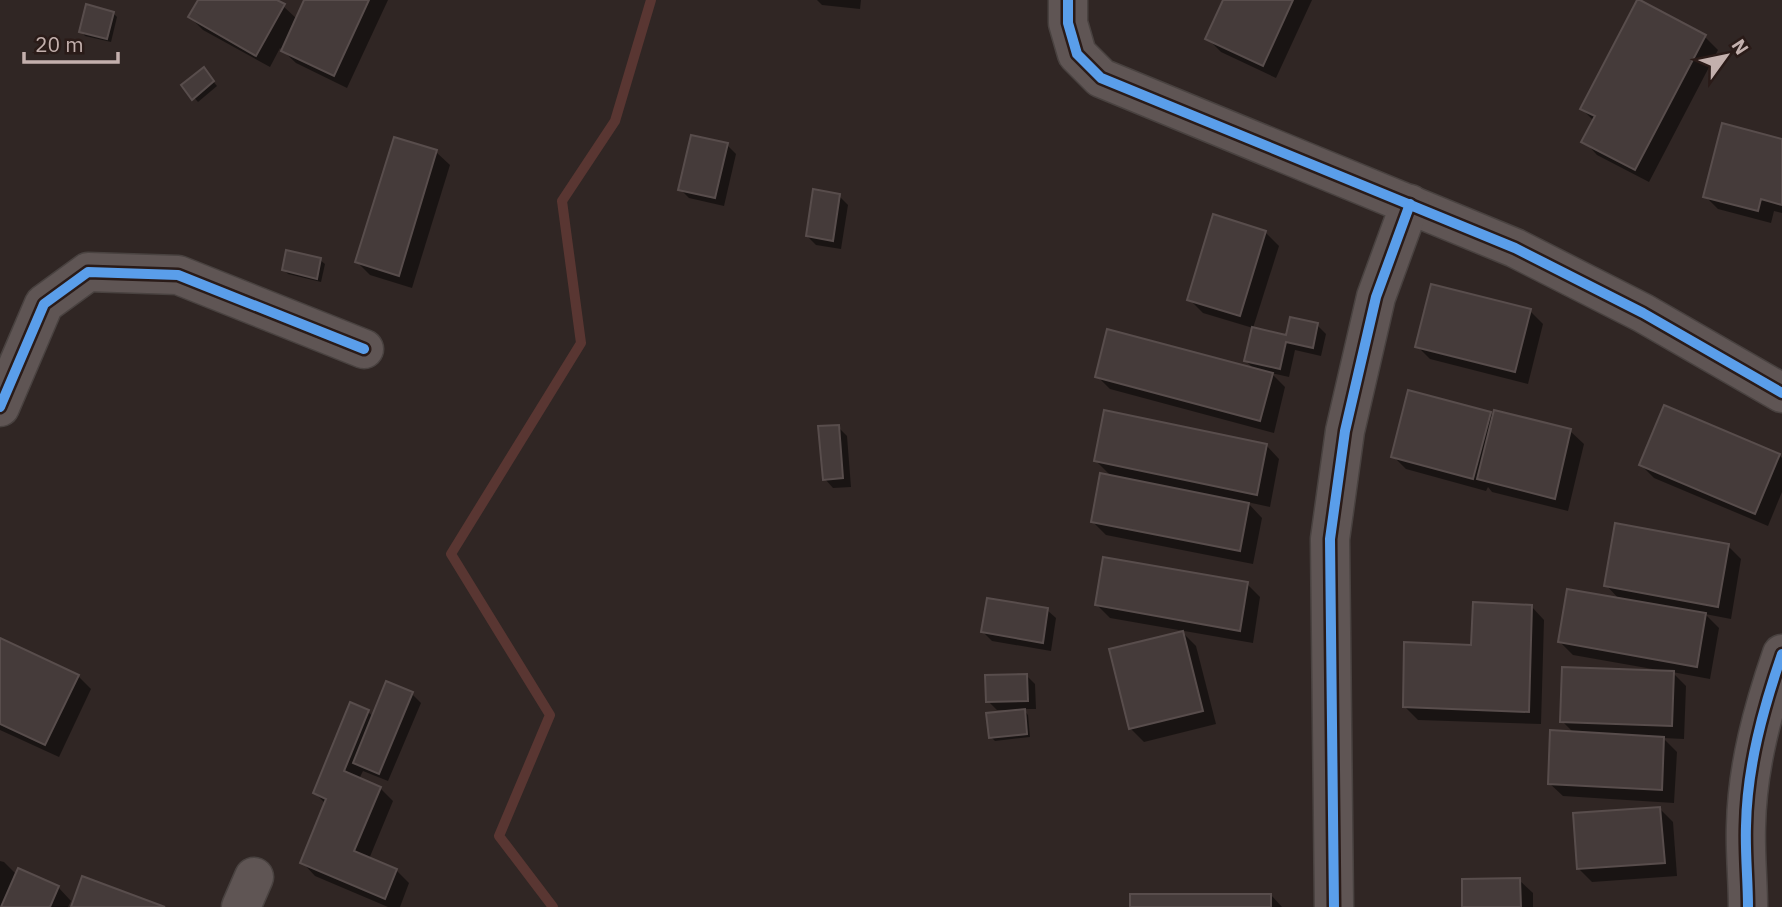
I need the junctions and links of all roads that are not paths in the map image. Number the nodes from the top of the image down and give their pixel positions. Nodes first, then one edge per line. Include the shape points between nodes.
1 (1068, 0) edge
2 (1410, 204) junction
3 (364, 349) dead end
4 (1782, 393) edge
5 (0, 407) edge
6 (1782, 654) edge
7 (1334, 907) edge
8 (1748, 907) edge

1 - 2 street via 1068,23 1077,54 1101,78
2 - 4 street via 1516,248 1643,313
2 - 7 street via 1376,297 1345,431 1330,539
3 - 5 street via 177,275 88,272 44,304
6 - 8 street via 1752,763 1746,826

